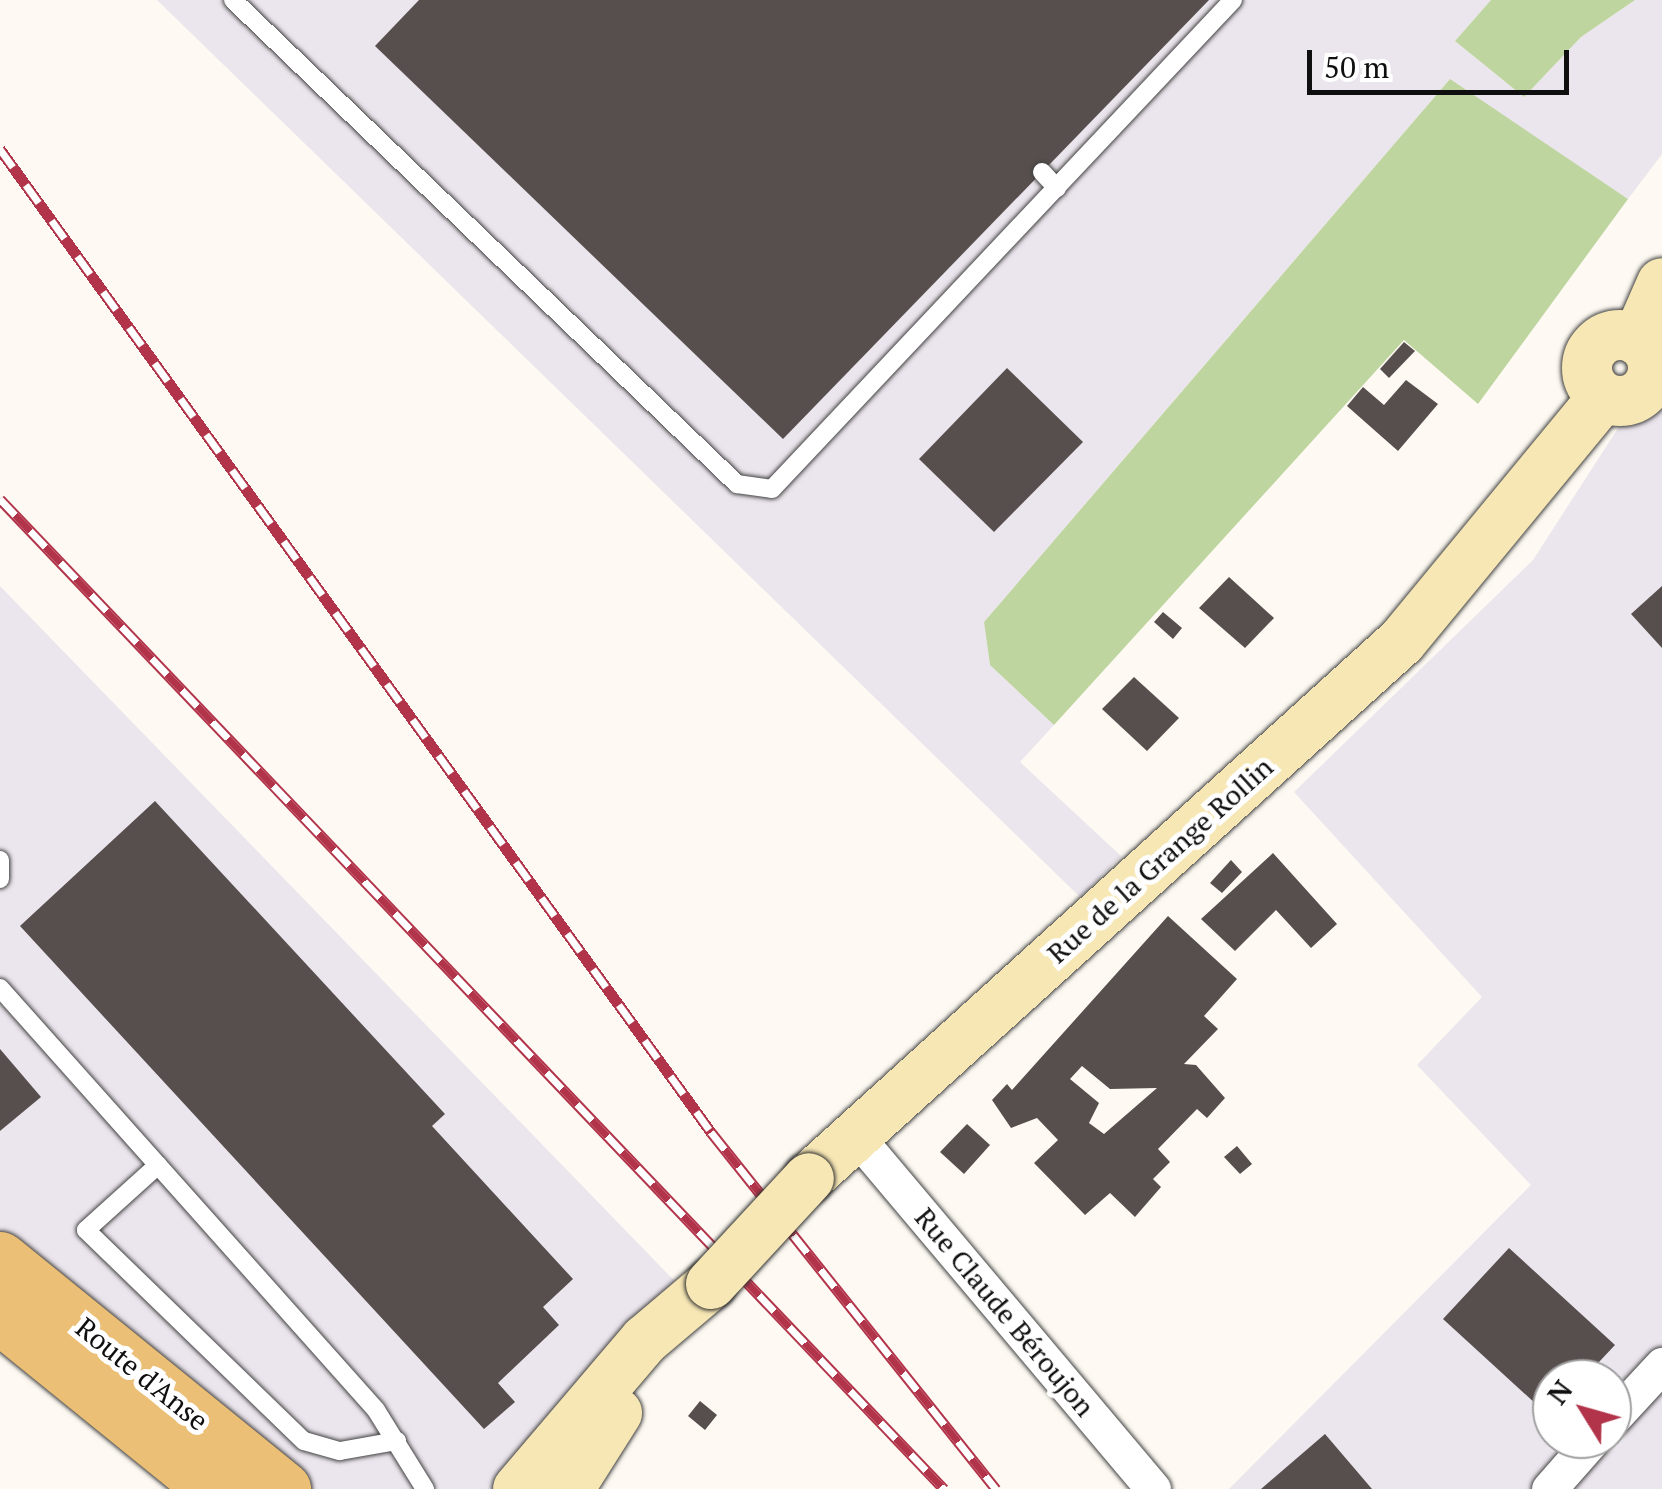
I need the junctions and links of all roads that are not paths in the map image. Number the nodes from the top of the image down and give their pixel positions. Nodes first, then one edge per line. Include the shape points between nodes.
1 (233, 0) edge
2 (1233, 0) edge
3 (1042, 172) dead end
4 (1058, 188) junction
5 (1662, 283) edge
6 (1650, 369) edge
7 (0, 860) edge
8 (0, 879) edge
9 (0, 988) edge
10 (856, 1136) junction
11 (158, 1165) junction
12 (0, 1259) edge
13 (702, 1292) junction
14 (0, 1316) edge
15 (1662, 1365) edge
16 (1632, 1397) edge
17 (397, 1441) junction
18 (1575, 1459) edge
19 (214, 1489) edge
20 (283, 1489) edge
21 (425, 1489) edge
22 (518, 1489) edge
23 (570, 1489) edge
24 (1154, 1489) edge
25 (1549, 1489) edge

1 - 4 lane via 737,484 772,489
2 - 4 lane
3 - 4 lane
5 - 6 main road
6 - 10 main road, Rue de la Grange Rollin via 1612,336 1591,351 1588,376 1603,397 1402,641
7 - 8 lane
9 - 11 lane
10 - 13 main road, Rue de la Grange Rollin, bridge
10 - 24 street, Rue Claude Béroujon
11 - 17 lane
11 - 17 lane via 86,1230 304,1441 340,1451
12 - 20 main road, Route d'Anse
13 - 22 main road, Rue de la Grange Rollin via 645,1340
13 - 23 main road, Rue de la Grange Rollin
14 - 19 main road, Route d'Anse
15 - 16 street
17 - 21 lane
18 - 25 street

